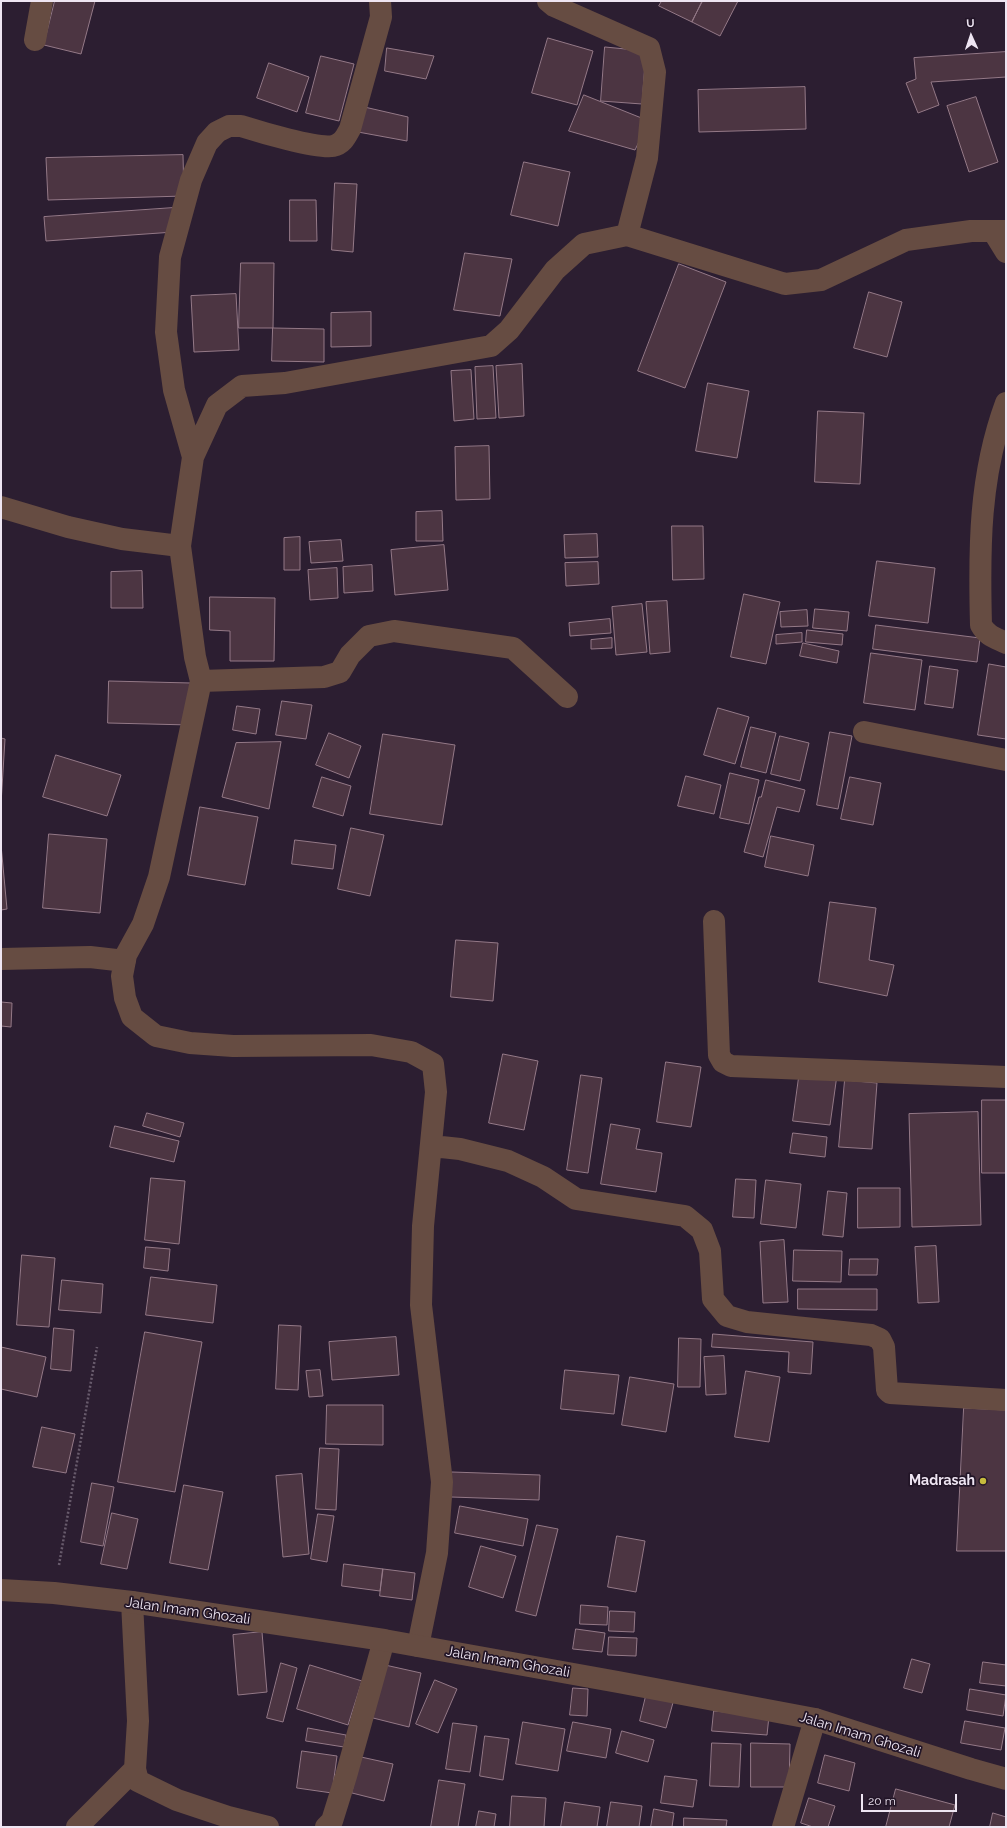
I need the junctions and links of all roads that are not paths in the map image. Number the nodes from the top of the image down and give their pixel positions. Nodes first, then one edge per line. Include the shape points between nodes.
1 (42, 1) edge
2 (380, 1) edge
3 (548, 1) edge
4 (35, 40) dead end
5 (1000, 231) edge
6 (627, 235) junction
7 (1006, 252) edge
8 (1006, 403) edge
9 (193, 457) junction
10 (1, 507) edge
11 (180, 546) junction
12 (1006, 643) edge
13 (201, 681) junction
14 (567, 697) dead end
15 (864, 732) dead end
16 (1006, 760) edge
17 (714, 921) dead end
18 (1, 959) edge
19 (125, 961) junction
20 (1006, 1077) edge
21 (432, 1146) junction
22 (1006, 1400) edge
23 (1, 1590) edge
24 (132, 1602) junction
25 (384, 1640) junction
26 (418, 1646) junction
27 (815, 1719) junction
28 (135, 1769) junction
29 (1006, 1779) edge
30 (77, 1827) edge
31 (268, 1827) edge
32 (326, 1827) edge
33 (783, 1827) edge

1 - 4 street
2 - 9 street via 380,17 350,129 343,141 333,146 319,145 242,126 229,126 217,132 207,143 191,180 170,257 166,332 174,390
3 - 6 street via 554,6 649,48 655,72 647,158
5 - 6 street via 971,231 906,240 821,280 785,284
5 - 7 street
6 - 9 street via 584,244 556,270 509,330 491,346 285,383 242,386 217,405
8 - 12 street via 985,485 979,557 981,625 990,636
9 - 11 street
10 - 11 street via 68,527 122,539
11 - 13 street via 195,657
13 - 14 street via 324,677 340,672 350,655 369,636 394,631 513,648
13 - 19 street via 159,877 143,924
15 - 16 street
17 - 20 street via 718,1055 723,1062 731,1066
18 - 19 street via 90,957
19 - 21 street via 122,976 125,998 132,1017 156,1036 190,1043 234,1046 371,1046 411,1052 433,1064 436,1092
21 - 22 street via 460,1149 508,1161 542,1177 576,1199 685,1216 702,1230 710,1251 713,1299 727,1316 747,1322 871,1335 880,1339 884,1347 887,1390 890,1393
21 - 26 street via 423,1226 422,1305 442,1482 437,1553
23 - 24 street, Jalan Imam Ghozali
24 - 25 street, Jalan Imam Ghozali
24 - 28 street via 138,1721
25 - 26 street, Jalan Imam Ghozali
25 - 32 street via 335,1813
26 - 27 street, Jalan Imam Ghozali
27 - 29 street, Jalan Imam Ghozali
27 - 33 street
28 - 30 street
28 - 31 street via 138,1781 176,1800

